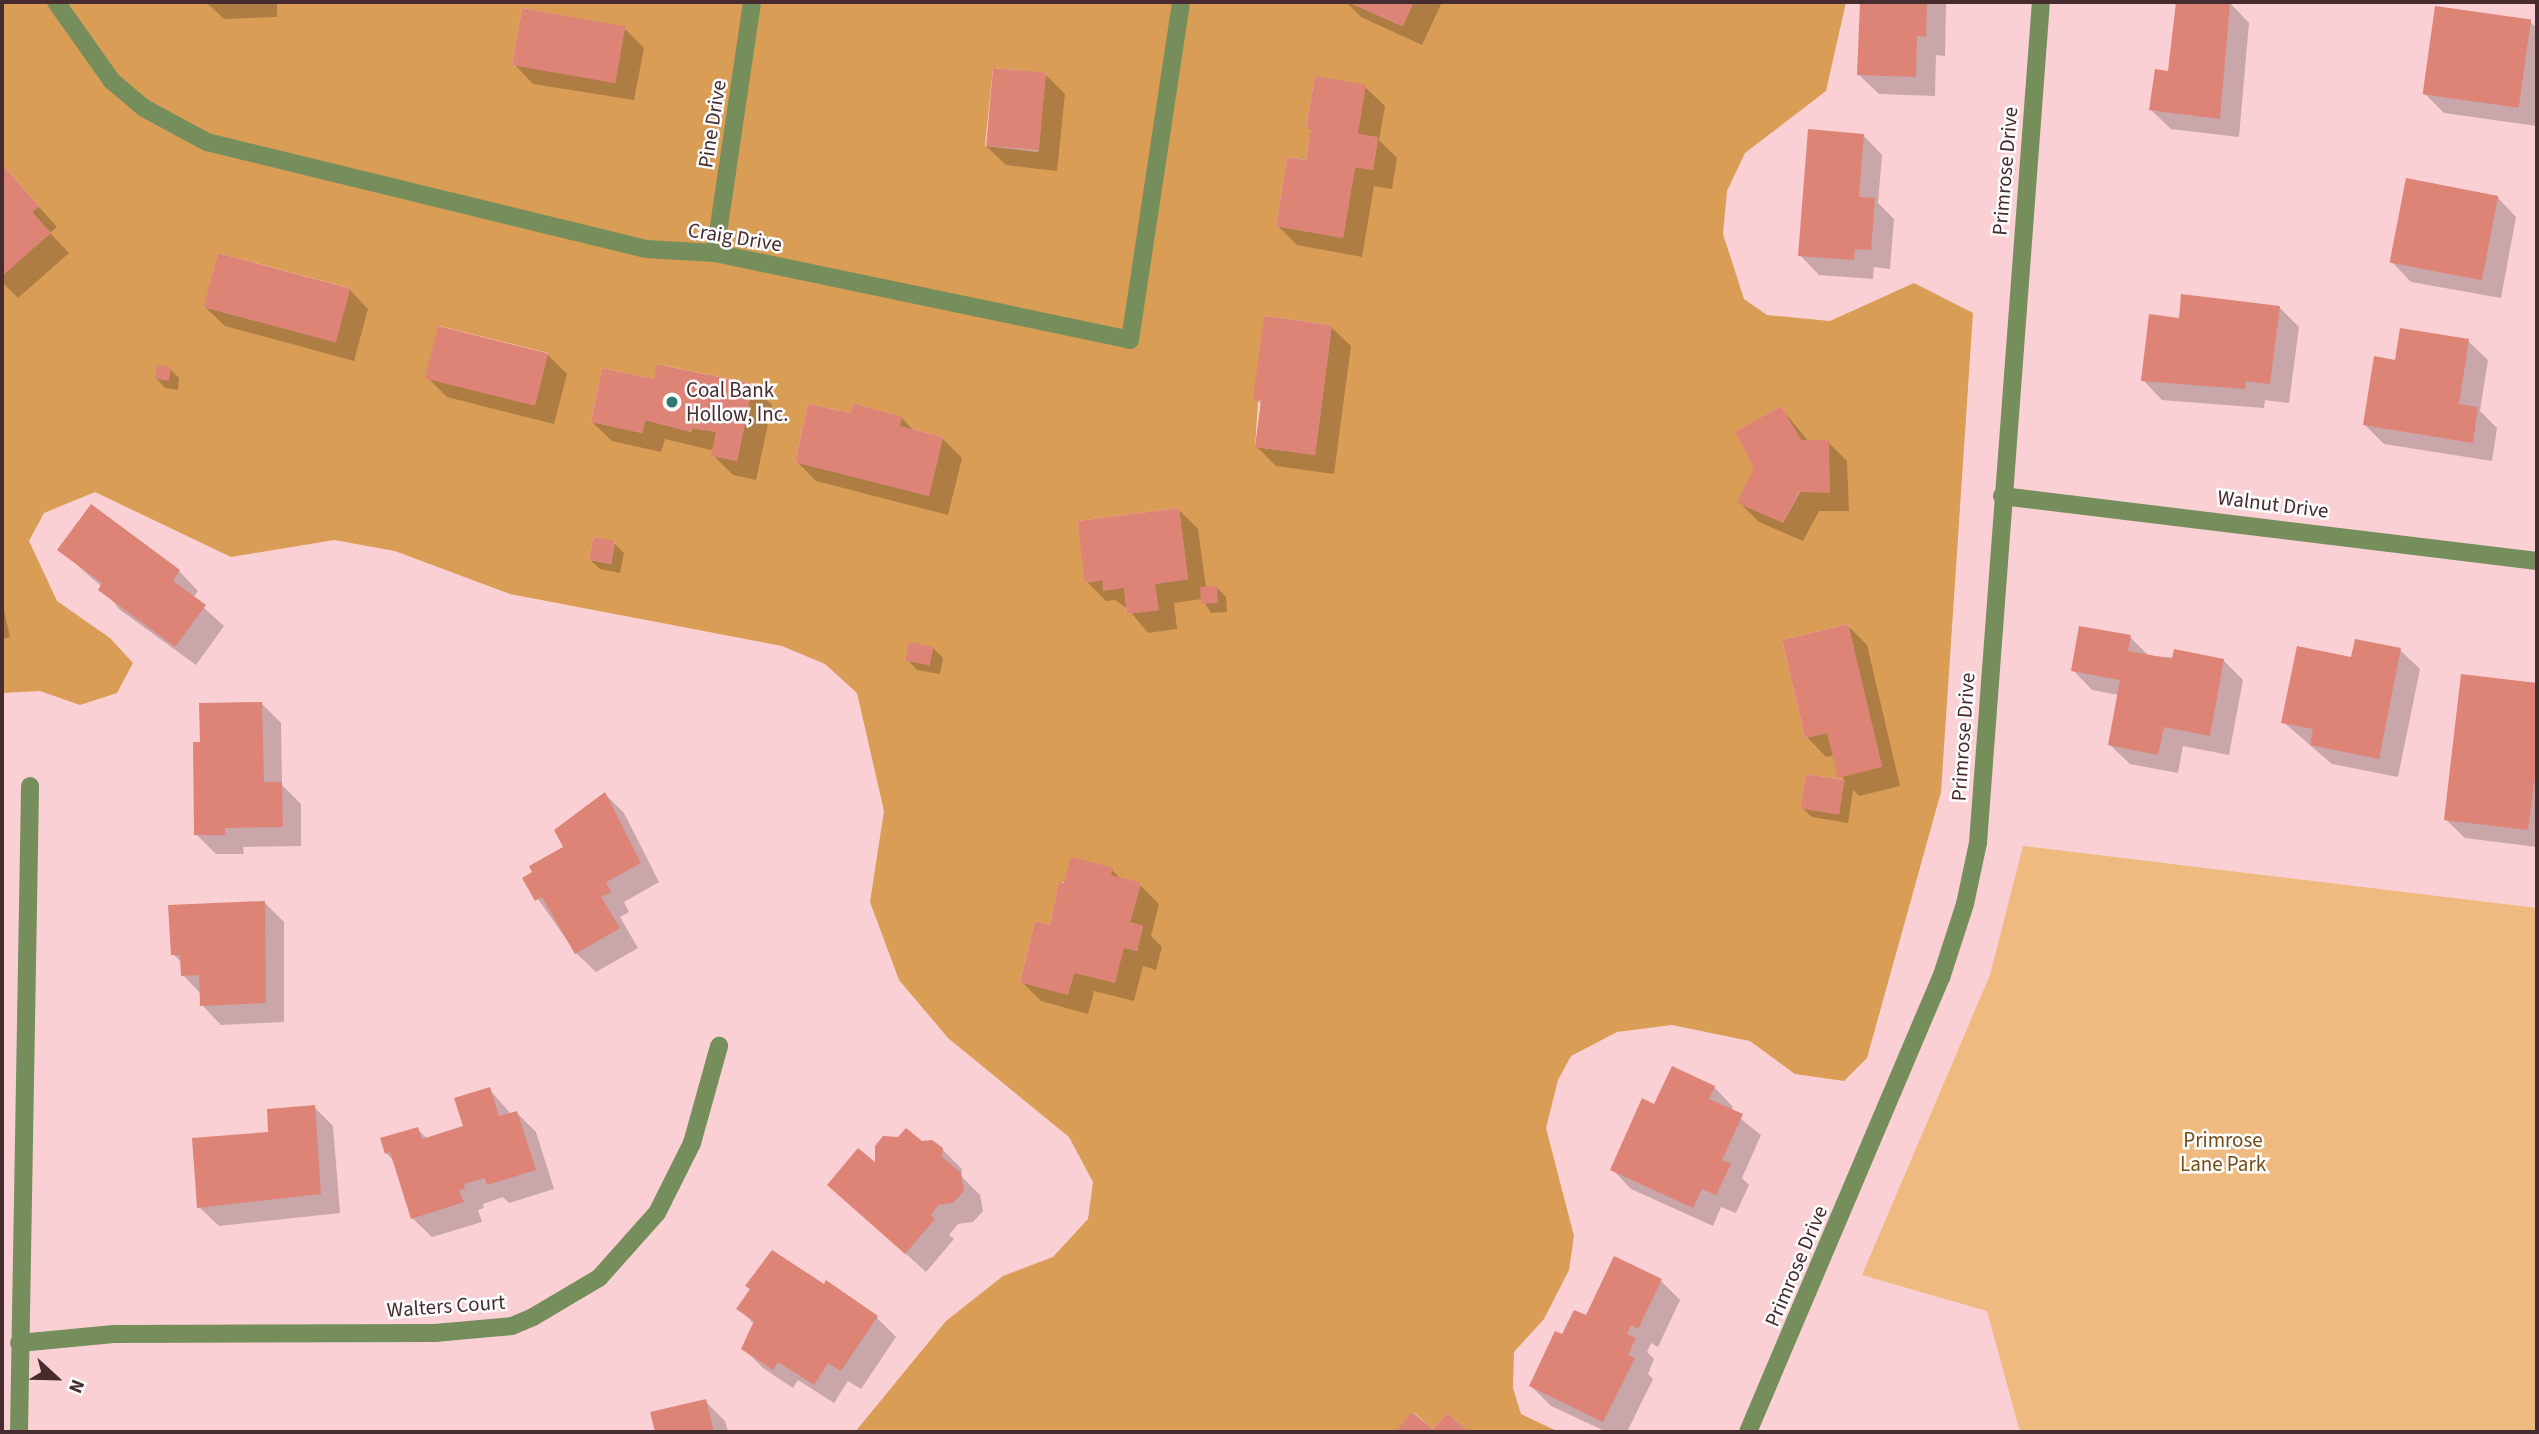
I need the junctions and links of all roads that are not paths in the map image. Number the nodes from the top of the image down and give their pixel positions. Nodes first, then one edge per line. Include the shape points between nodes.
1 (56, 2) edge
2 (752, 2) edge
3 (1181, 2) edge
4 (2041, 2) edge
5 (715, 253) junction
6 (2002, 496) junction
7 (2537, 561) edge
8 (30, 786) dead end
9 (719, 1046) dead end
10 (19, 1343) junction
11 (19, 1432) edge
12 (1748, 1432) edge

1 - 5 street, Craig Drive via 112,81 144,108 207,142 646,249
2 - 5 street, Pine Drive
3 - 5 street, Craig Drive via 1130,340
4 - 6 street, Primrose Drive
6 - 7 street, Walnut Drive
6 - 12 street, Primrose Drive via 1983,795 1965,904 1941,978
8 - 10 street
9 - 10 street, Walters Court via 692,1143 657,1213 598,1278 512,1326 435,1334 114,1334
10 - 11 street

